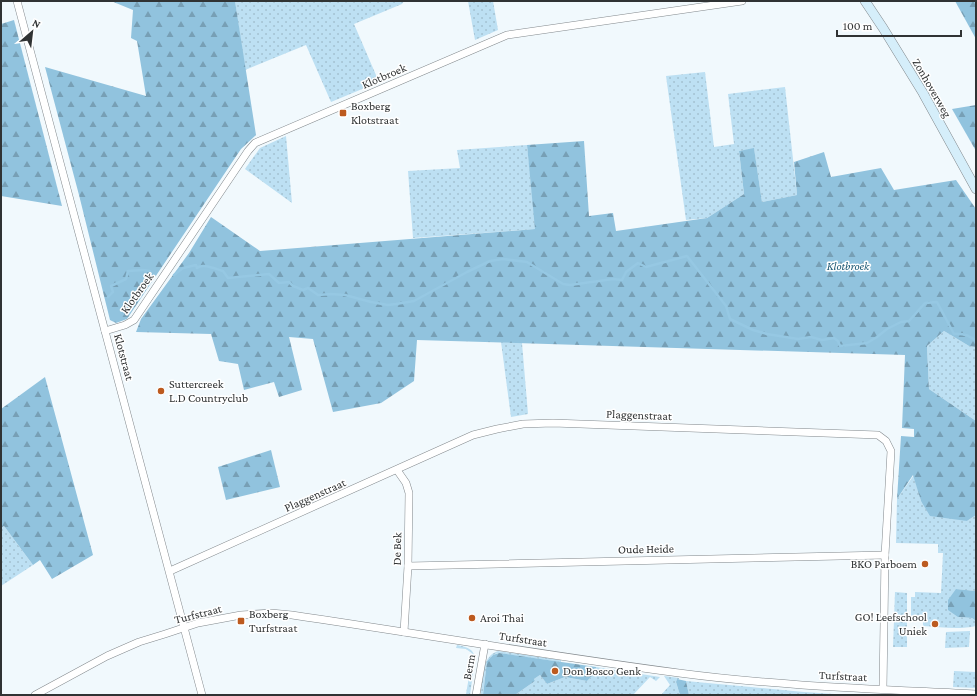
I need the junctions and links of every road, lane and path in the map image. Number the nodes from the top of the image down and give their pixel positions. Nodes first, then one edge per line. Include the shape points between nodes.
1 (17, 1) edge
2 (742, 1) edge
3 (865, 1) edge
4 (976, 189) edge
5 (105, 331) junction
6 (397, 470) junction
7 (885, 555) junction
8 (408, 566) junction
9 (170, 571) junction
10 (184, 628) junction
11 (404, 632) junction
12 (485, 644) junction
13 (883, 689) junction
14 (976, 694) edge
15 (35, 695) edge
16 (202, 695) edge
17 (476, 695) edge

1 - 5 street, Klotstraat
2 - 5 street, Klotbroek via 507,35 255,143 134,320
3 - 4 street, Zonhoverweg via 923,94
5 - 9 street, Klotstraat
6 - 7 street, Plaggenstraat via 473,436 523,424 878,435 886,441 891,451
6 - 8 street, De Bek via 409,493
6 - 9 street, Plaggenstraat
7 - 8 street, Oude Heide
7 - 13 street, Plaggenstraat
8 - 11 street, De Bek
9 - 10 street, Klotstraat
10 - 11 street, Turfstraat via 241,615 271,613
10 - 15 street, Turfstraat via 139,642 107,656
10 - 16 street, Klotstraat
11 - 12 street, Turfstraat
12 - 13 street, Turfstraat via 680,673 776,683
12 - 17 street, Berm
13 - 14 street, Turfstraat

